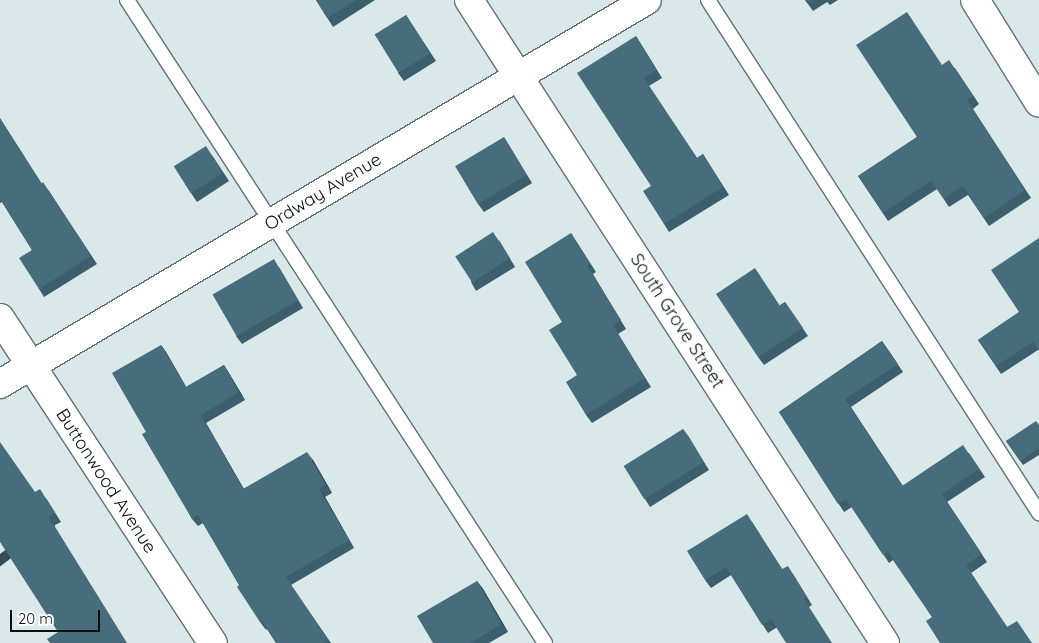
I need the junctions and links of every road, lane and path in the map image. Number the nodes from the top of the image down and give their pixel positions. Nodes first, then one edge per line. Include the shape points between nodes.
1 (127, 0) edge
2 (469, 0) edge
3 (646, 0) edge
4 (708, 0) edge
5 (975, 0) edge
6 (519, 76) junction
7 (1039, 103) edge
8 (272, 222) junction
9 (0, 318) edge
10 (30, 365) junction
11 (0, 384) edge
12 (1039, 513) edge
13 (213, 643) edge
14 (545, 643) edge
15 (885, 643) edge

1 - 8 lane
2 - 6 street, South Grove Street
3 - 6 street, Ordway Avenue
4 - 12 lane
5 - 7 street
6 - 8 street, Ordway Avenue
6 - 15 street, South Grove Street
8 - 10 street, Ordway Avenue
8 - 14 lane
9 - 10 street, Buttonwood Avenue
10 - 11 street, Ordway Avenue
10 - 13 street, Buttonwood Avenue

